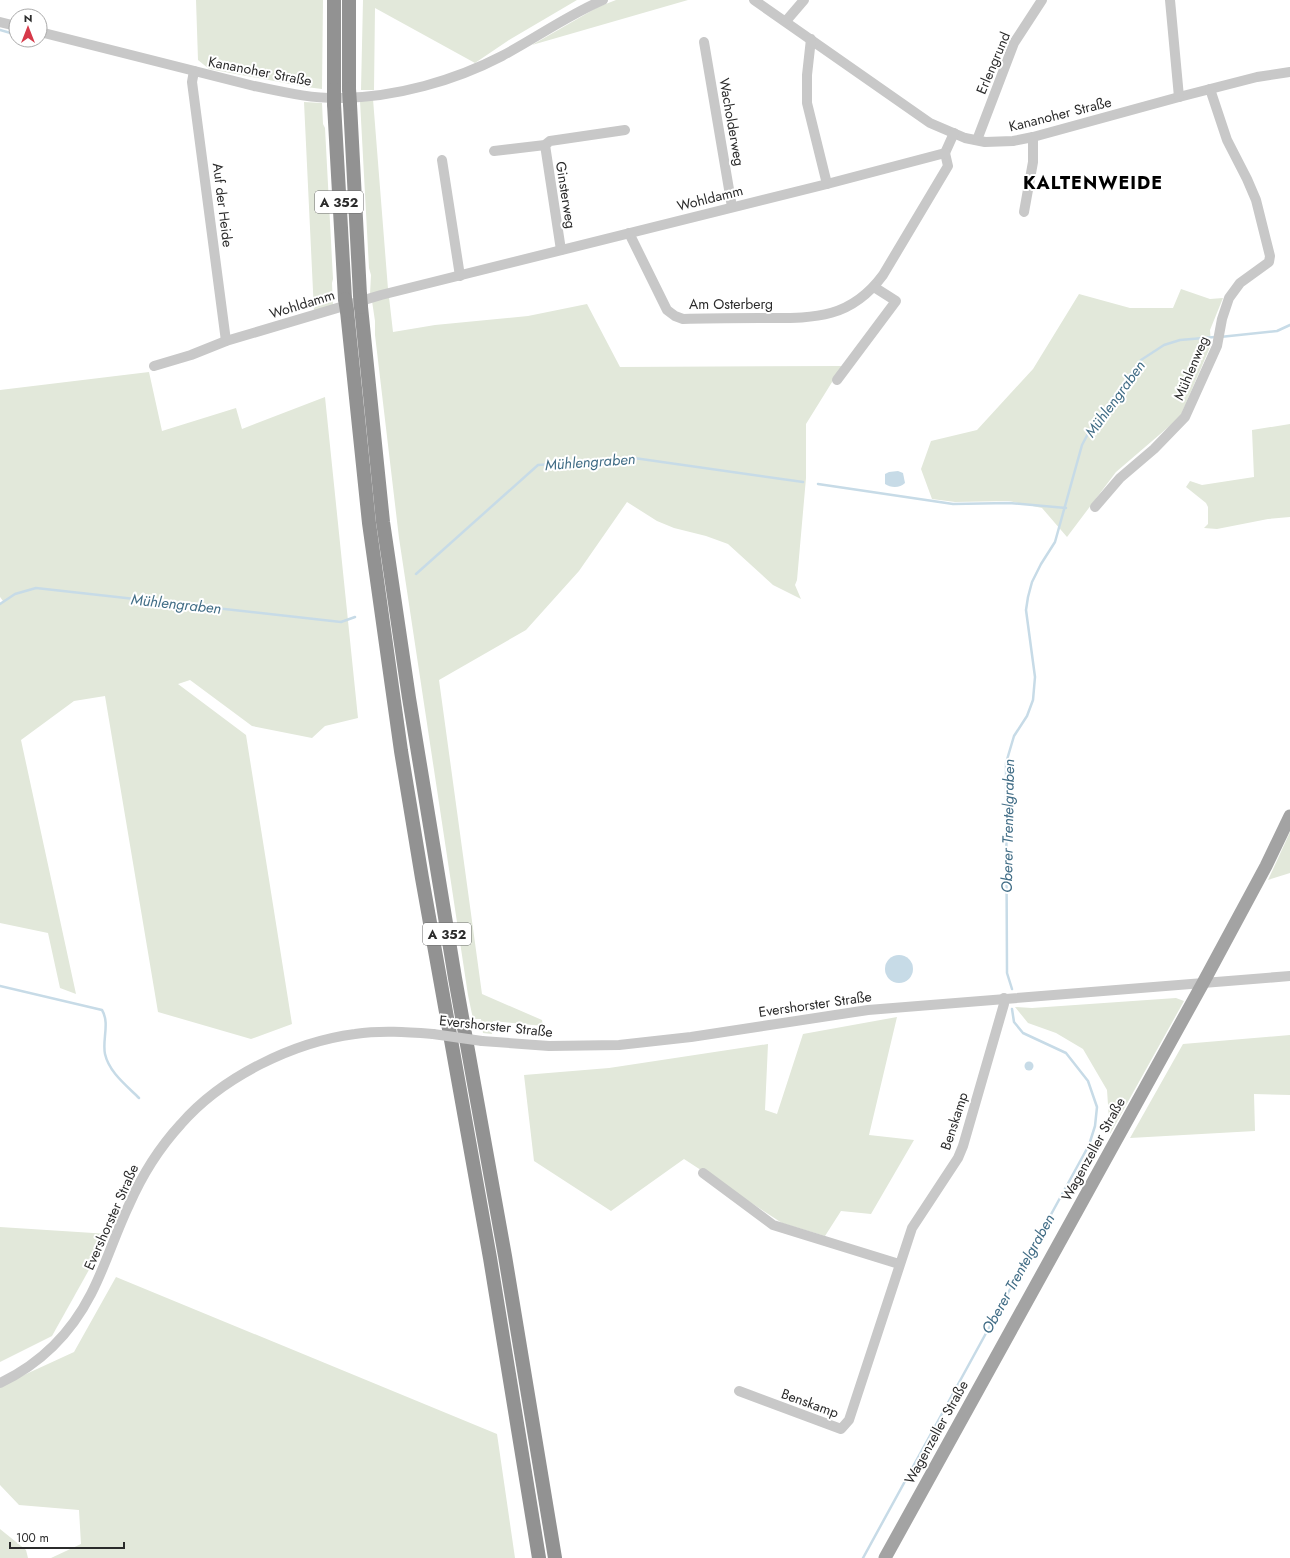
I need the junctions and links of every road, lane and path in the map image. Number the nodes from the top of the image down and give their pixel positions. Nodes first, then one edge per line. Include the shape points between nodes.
1 (334, 0) edge
2 (349, 0) edge
3 (604, 0) edge
4 (754, 0) edge
5 (804, 0) edge
6 (1042, 0) edge
7 (1170, 0) edge
8 (786, 21) junction
9 (48, 34) edge
10 (811, 39) junction
11 (704, 42) dead end
12 (194, 72) junction
13 (1290, 72) edge
14 (1210, 89) junction
15 (1179, 97) junction
16 (625, 130) dead end
17 (954, 133) junction
18 (1032, 137) junction
19 (977, 140) junction
20 (545, 145) junction
21 (494, 151) dead end
22 (945, 153) junction
23 (442, 160) dead end
24 (827, 184) junction
25 (732, 207) junction
26 (1024, 212) dead end
27 (629, 233) junction
28 (560, 250) junction
29 (460, 276) junction
30 (874, 286) junction
31 (226, 342) junction
32 (154, 366) dead end
33 (837, 380) dead end
34 (1095, 507) dead end
35 (1290, 816) edge
36 (1290, 976) edge
37 (1203, 983) junction
38 (1004, 998) junction
39 (703, 1173) dead end
40 (899, 1264) junction
41 (0, 1383) edge
42 (739, 1391) dead end
43 (539, 1558) edge
44 (555, 1558) edge
45 (885, 1558) edge

1 - 43 highway, A 352, bridge via 334,104 346,305 369,524 422,878 490,1258
2 - 44 highway, A 352, bridge via 349,89 361,301 383,522 451,954
3 - 12 street, Kananoher Straße via 502,56 471,70 404,90 341,98 308,96
4 - 8 street, Kananoher Straße
5 - 8 street
6 - 19 street, Erlengrund via 1014,43
7 - 15 street
8 - 10 street, Kananoher Straße
9 - 12 street, Kananoher Straße
10 - 17 street, Kananoher Straße via 930,123
10 - 24 street via 806,75 807,103
11 - 25 street, Wacholderweg
12 - 31 street, Auf der Heide via 192,82
13 - 14 street, Kananoher Straße
14 - 15 street, Kananoher Straße
14 - 34 street, Mühlenweg via 1227,140 1256,200 1270,256 1269,262 1240,283 1229,298 1212,358 1185,417 1154,449 1120,478
15 - 18 street, Kananoher Straße
16 - 20 street, Ginsterweg via 550,141
17 - 19 street, Kananoher Straße
17 - 22 street
18 - 19 street, Kananoher Straße via 1004,142
18 - 26 street via 1032,162
20 - 21 street, Ginsterweg
20 - 28 street, Ginsterweg
22 - 24 street, Wohldamm
22 - 30 street, Am Osterberg via 948,166
23 - 29 street
24 - 25 street, Wohldamm
25 - 27 street, Wohldamm
27 - 28 street, Wohldamm
27 - 30 street, Am Osterberg via 667,310 683,318 811,318 848,306
28 - 29 street, Wohldamm
29 - 31 street, Wohldamm via 381,295
30 - 33 street via 896,301
31 - 32 street, Wohldamm
35 - 37 main road, Wagenzeller Straße
36 - 37 street, Evershorster Straße
37 - 38 street, Evershorster Straße
37 - 45 main road, Wagenzeller Straße
38 - 40 street, Benskamp via 963,1146 958,1158 912,1228
38 - 41 street, Evershorster Straße, bridge via 868,1010 691,1037 618,1045 549,1046 393,1031 353,1034 290,1050 246,1072 197,1108 182,1123 163,1145 140,1182 102,1271 81,1312 56,1344 21,1372
39 - 40 street via 773,1225
40 - 42 street, Benskamp via 849,1420 841,1429

